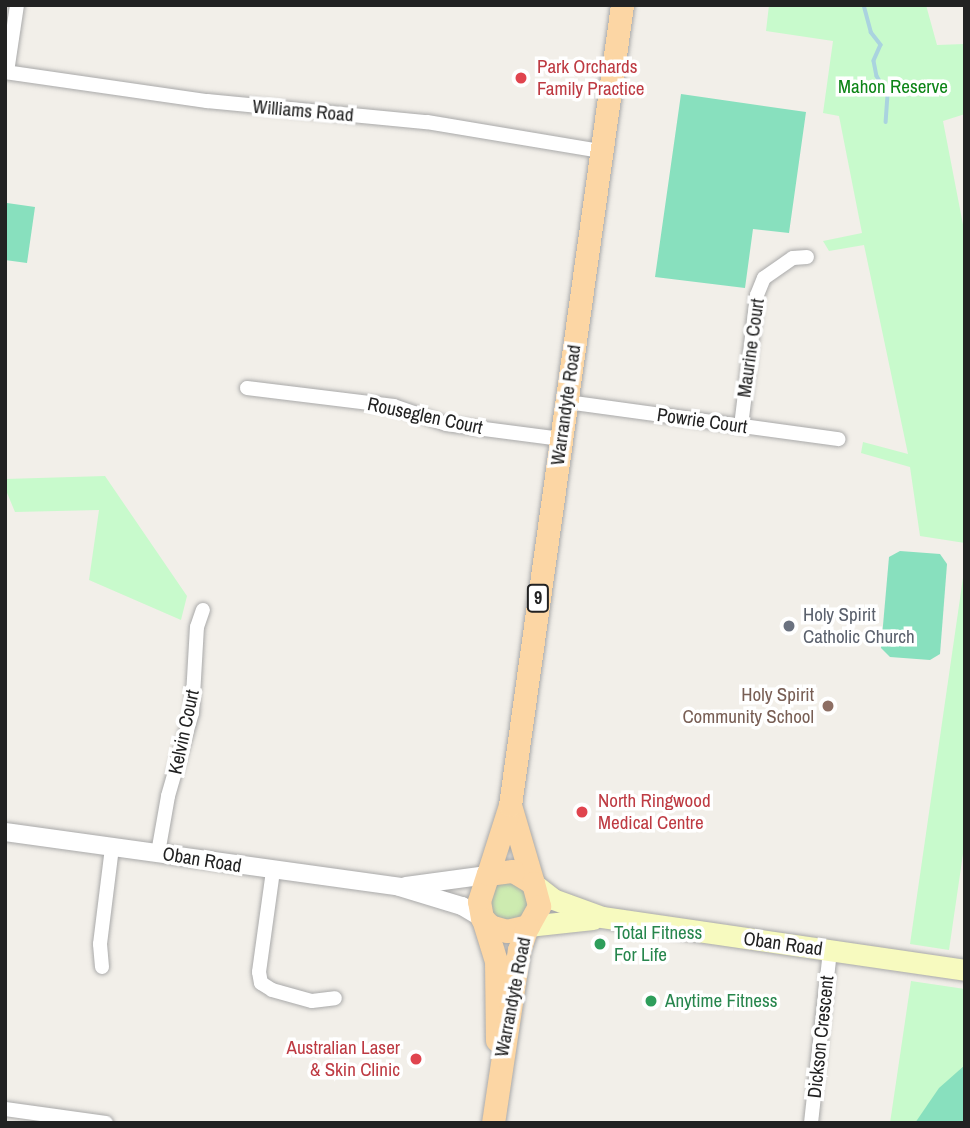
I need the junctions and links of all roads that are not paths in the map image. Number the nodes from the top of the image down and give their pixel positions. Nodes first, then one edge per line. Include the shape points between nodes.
1 (17, 5) edge
2 (622, 5) edge
3 (6, 72) edge
4 (600, 151) junction
5 (807, 257) dead end
6 (247, 388) dead end
7 (567, 402) junction
8 (741, 426) junction
9 (561, 439) junction
10 (838, 439) dead end
11 (203, 610) dead end
12 (510, 805) junction
13 (5, 832) edge
14 (112, 847) junction
15 (158, 853) junction
16 (273, 871) junction
17 (487, 874) junction
18 (533, 884) junction
19 (399, 887) junction
20 (602, 916) junction
21 (483, 918) junction
22 (527, 927) junction
23 (830, 951) junction
24 (102, 967) dead end
25 (965, 971) edge
26 (335, 998) dead end
27 (499, 1068) junction
28 (5, 1109) edge
29 (106, 1123) edge
30 (493, 1123) edge
31 (811, 1123) edge

1 - 3 street
2 - 4 main road, Warrandyte Road / 9
3 - 4 street, Williams Road via 207,101 427,122
4 - 7 main road, Warrandyte Road / 9
5 - 8 street, Maurine Court via 793,258 764,278 757,295
6 - 9 street, Rouseglen Court via 394,406 446,424
7 - 8 street, Powrie Court
7 - 9 main road, Warrandyte Road / 9
8 - 10 street, Powrie Court
9 - 12 main road, Warrandyte Road / 9
11 - 15 street, Kelvin Court via 197,627 192,713 168,796
12 - 17 main road, Warrandyte Road / 9
12 - 18 main road, Warrandyte Road / 9
13 - 14 street, Oban Road
14 - 15 street, Oban Road
14 - 24 street via 100,944
15 - 16 street, Oban Road
16 - 19 street, Oban Road
16 - 26 street via 261,983 313,1001
17 - 18 main road via 513,872
17 - 19 street, Oban Road
17 - 21 main road, 9 via 479,901
18 - 20 main road, Oban Road via 553,899
18 - 22 main road, 9 via 539,906
19 - 21 street, Oban Road via 462,906
20 - 22 main road, Oban Road
20 - 23 main road, Oban Road
21 - 22 main road via 499,930
21 - 27 main road, Warrandyte Road / 9 via 496,961
22 - 27 main road, Warrandyte Road / 9
23 - 25 main road, Oban Road
23 - 31 street, Dickson Crescent
27 - 30 main road, Warrandyte Road / 9
28 - 29 street

